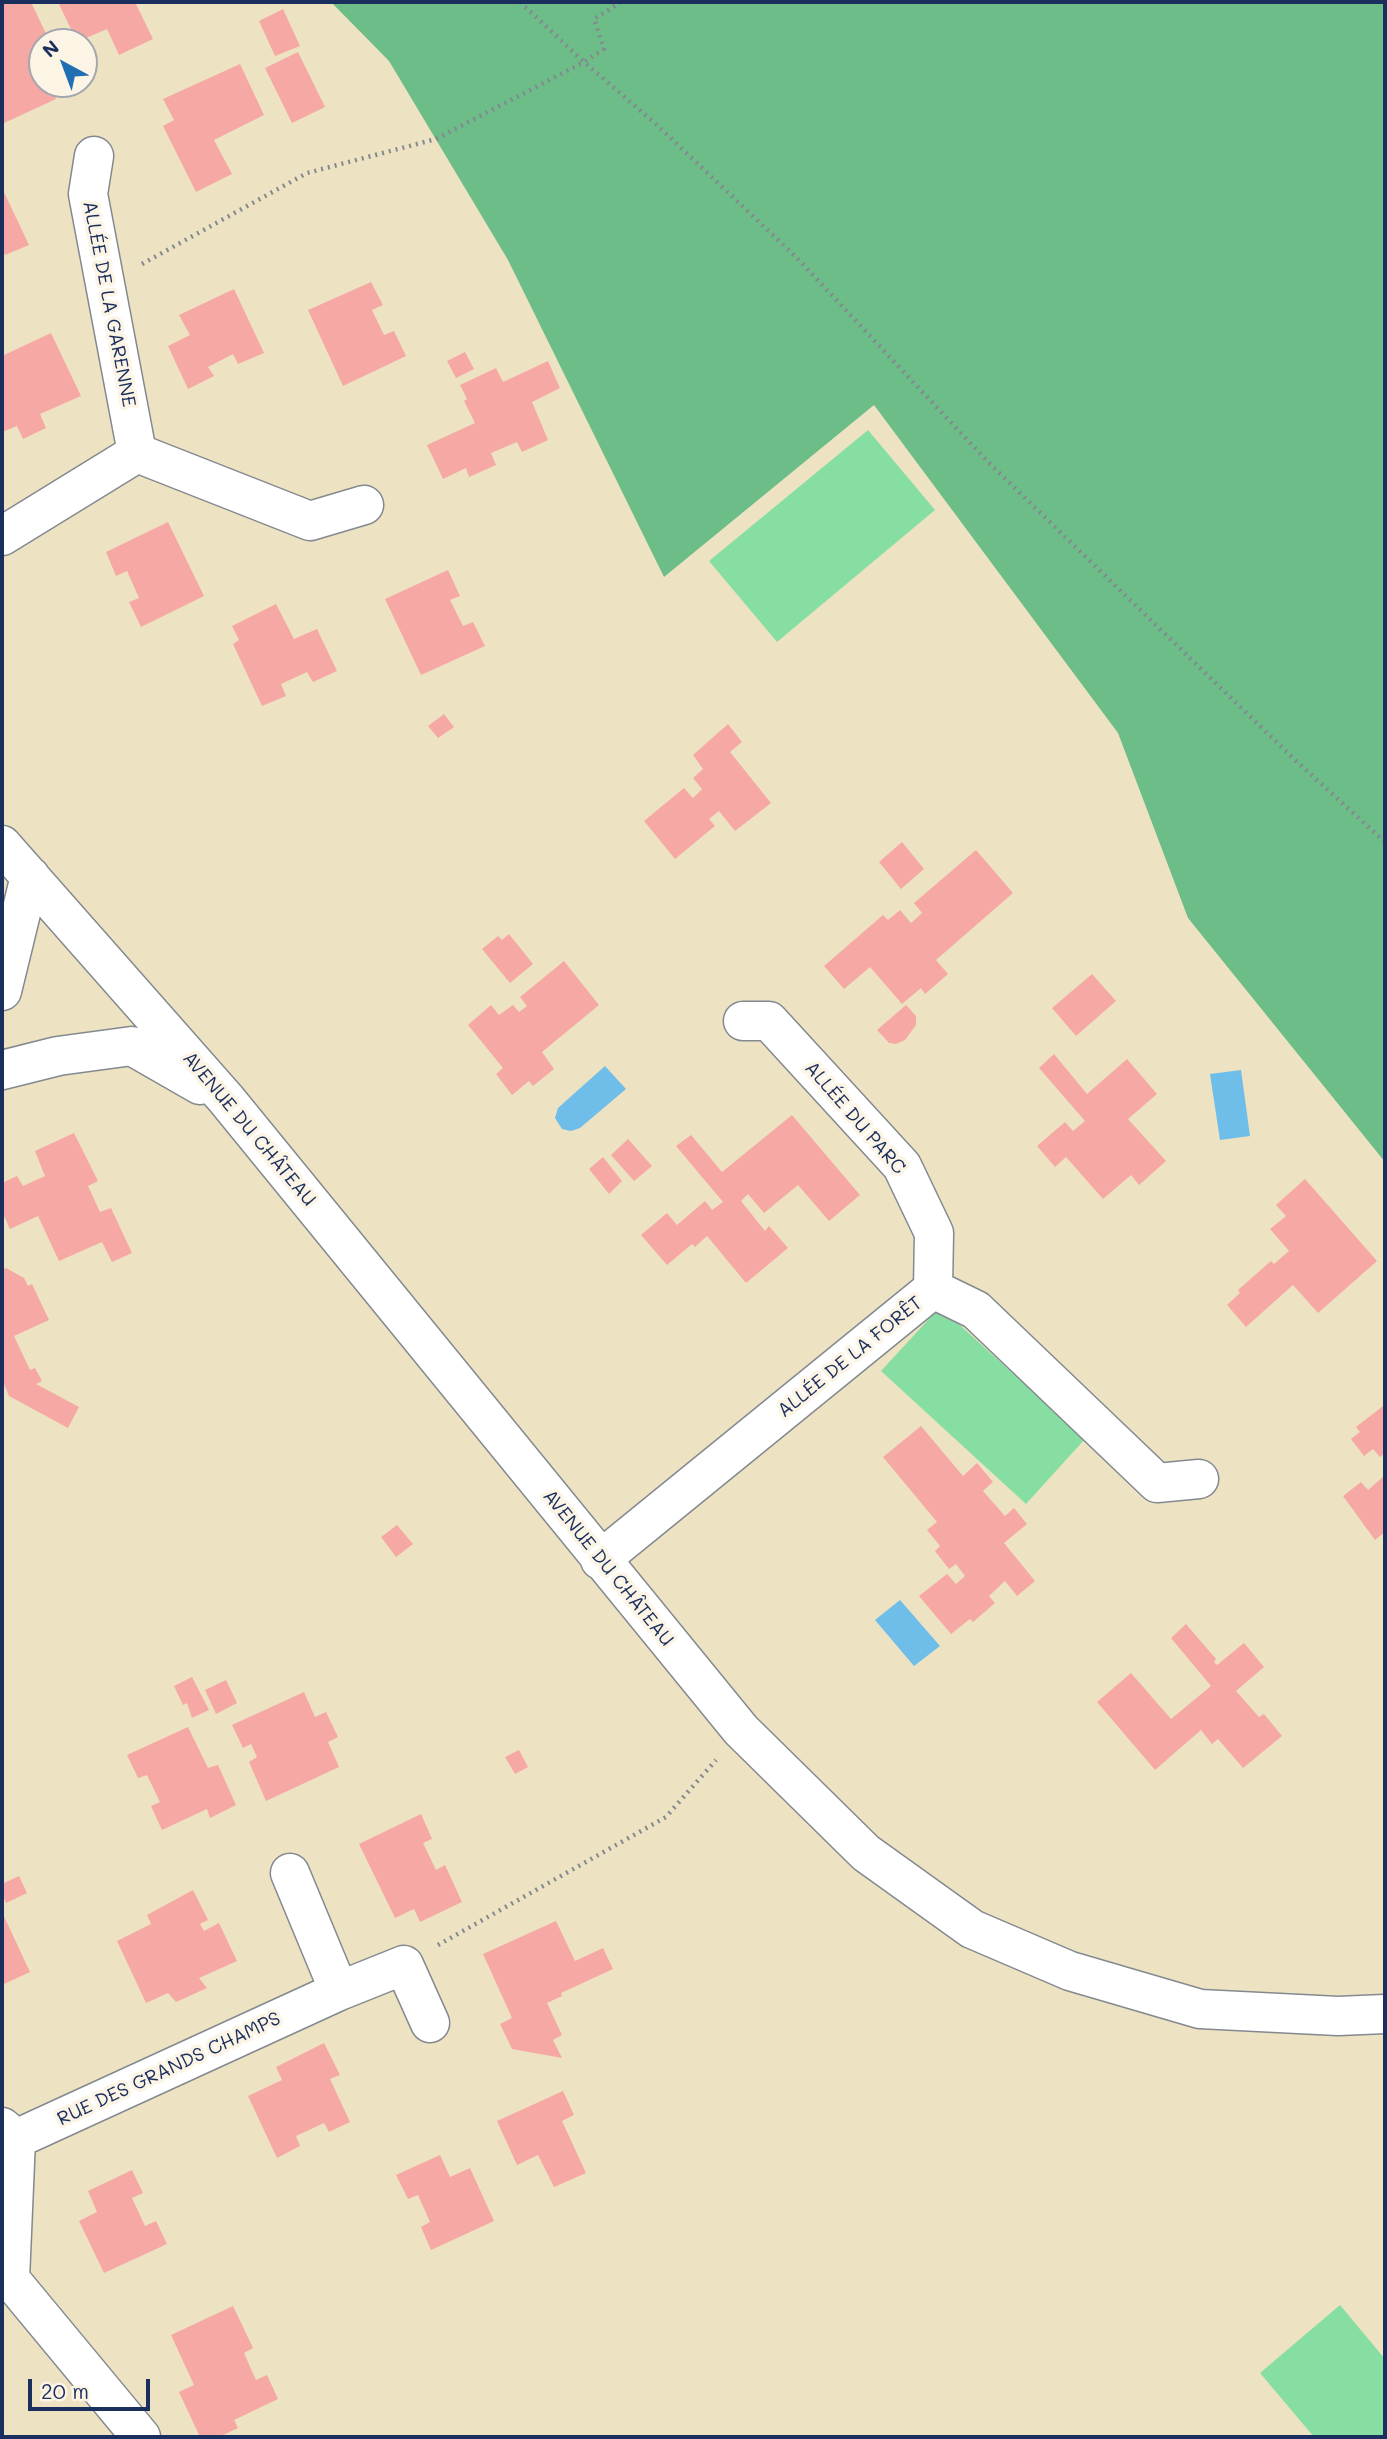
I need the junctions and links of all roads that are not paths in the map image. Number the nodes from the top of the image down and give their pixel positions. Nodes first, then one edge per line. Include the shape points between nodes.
1 (94, 156) dead end
2 (137, 453) junction
3 (364, 505) dead end
4 (2, 536) edge
5 (2, 845) edge
6 (30, 876) junction
7 (2, 991) edge
8 (743, 1021) dead end
9 (2, 1070) edge
10 (226, 1099) junction
11 (933, 1289) junction
12 (1199, 1479) dead end
13 (600, 1560) junction
14 (290, 1873) dead end
15 (339, 1991) junction
16 (1385, 2014) edge
17 (430, 2023) dead end
18 (9, 2133) edge
19 (6, 2281) edge
20 (141, 2437) edge

1 - 2 street, ALLÉE DE LA GARENNE via 88,194
2 - 3 street via 310,521
2 - 4 street
5 - 6 street, AVENUE DU CHÂTEAU
6 - 7 street
6 - 10 street, AVENUE DU CHÂTEAU
8 - 11 street, ALLÉE DU PARC via 769,1021 902,1166 934,1233
9 - 10 street via 58,1056 132,1046
10 - 13 street, AVENUE DU CHÂTEAU
11 - 12 street, ALLÉE DE LA FORÊT via 976,1310 1157,1483
11 - 13 street, ALLÉE DE LA FORÊT
13 - 16 street, AVENUE DU CHÂTEAU via 741,1730 866,1853 972,1928 1070,1971 1200,2009
14 - 15 street
15 - 17 street, RUE DES GRANDS CHAMPS via 404,1965
15 - 18 street, RUE DES GRANDS CHAMPS
18 - 19 street
19 - 20 street

